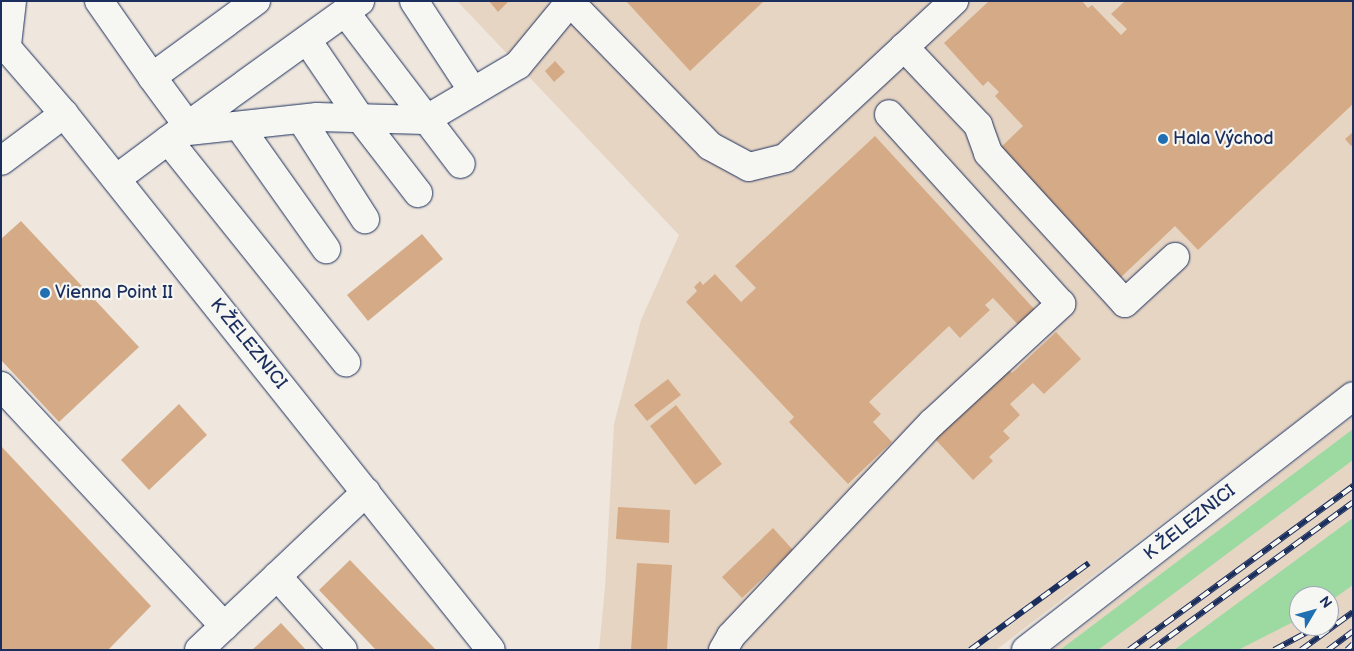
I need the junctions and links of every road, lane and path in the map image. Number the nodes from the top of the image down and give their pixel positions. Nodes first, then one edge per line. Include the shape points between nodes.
1 (12, 1) edge
2 (256, 1) edge
3 (414, 1) edge
4 (954, 1) edge
5 (570, 2) edge
6 (109, 5) edge
7 (353, 7) edge
8 (307, 40) junction
9 (3, 43) edge
10 (904, 47) junction
11 (152, 78) junction
12 (473, 91) junction
13 (64, 114) junction
14 (889, 114) dead end
15 (360, 118) junction
16 (302, 119) junction
17 (425, 120) junction
18 (239, 126) junction
19 (179, 133) junction
20 (1, 161) edge
21 (461, 164) dead end
22 (116, 179) junction
23 (418, 193) dead end
24 (365, 219) dead end
25 (326, 249) dead end
26 (1175, 257) dead end
27 (346, 362) dead end
28 (1, 386) edge
29 (1353, 396) edge
30 (366, 492) junction
31 (277, 576) junction
32 (224, 626) junction
33 (199, 650) edge
34 (343, 650) edge
35 (491, 650) edge
36 (723, 650) edge
37 (1026, 650) edge

1 - 9 street
2 - 11 street
3 - 12 street
4 - 10 street
5 - 10 street via 710,146 748,166 785,158
5 - 12 street via 518,65
6 - 11 street
7 - 8 street
7 - 17 street
8 - 15 street
8 - 19 street
9 - 13 street, K ŽELEZNICI
10 - 26 street via 978,125 988,153 1125,303
11 - 19 street
12 - 17 street
13 - 20 street
13 - 22 street, K ŽELEZNICI
14 - 36 street via 1061,304 926,430 730,636
15 - 16 street
15 - 17 street
15 - 23 street
16 - 18 street
16 - 24 street
17 - 21 street
18 - 19 street
18 - 25 street
19 - 22 street
19 - 27 street
22 - 30 street, K ŽELEZNICI
28 - 32 street
29 - 37 street, K ŽELEZNICI
30 - 31 street
30 - 35 street, K ŽELEZNICI
31 - 32 street
31 - 34 street
32 - 33 street

